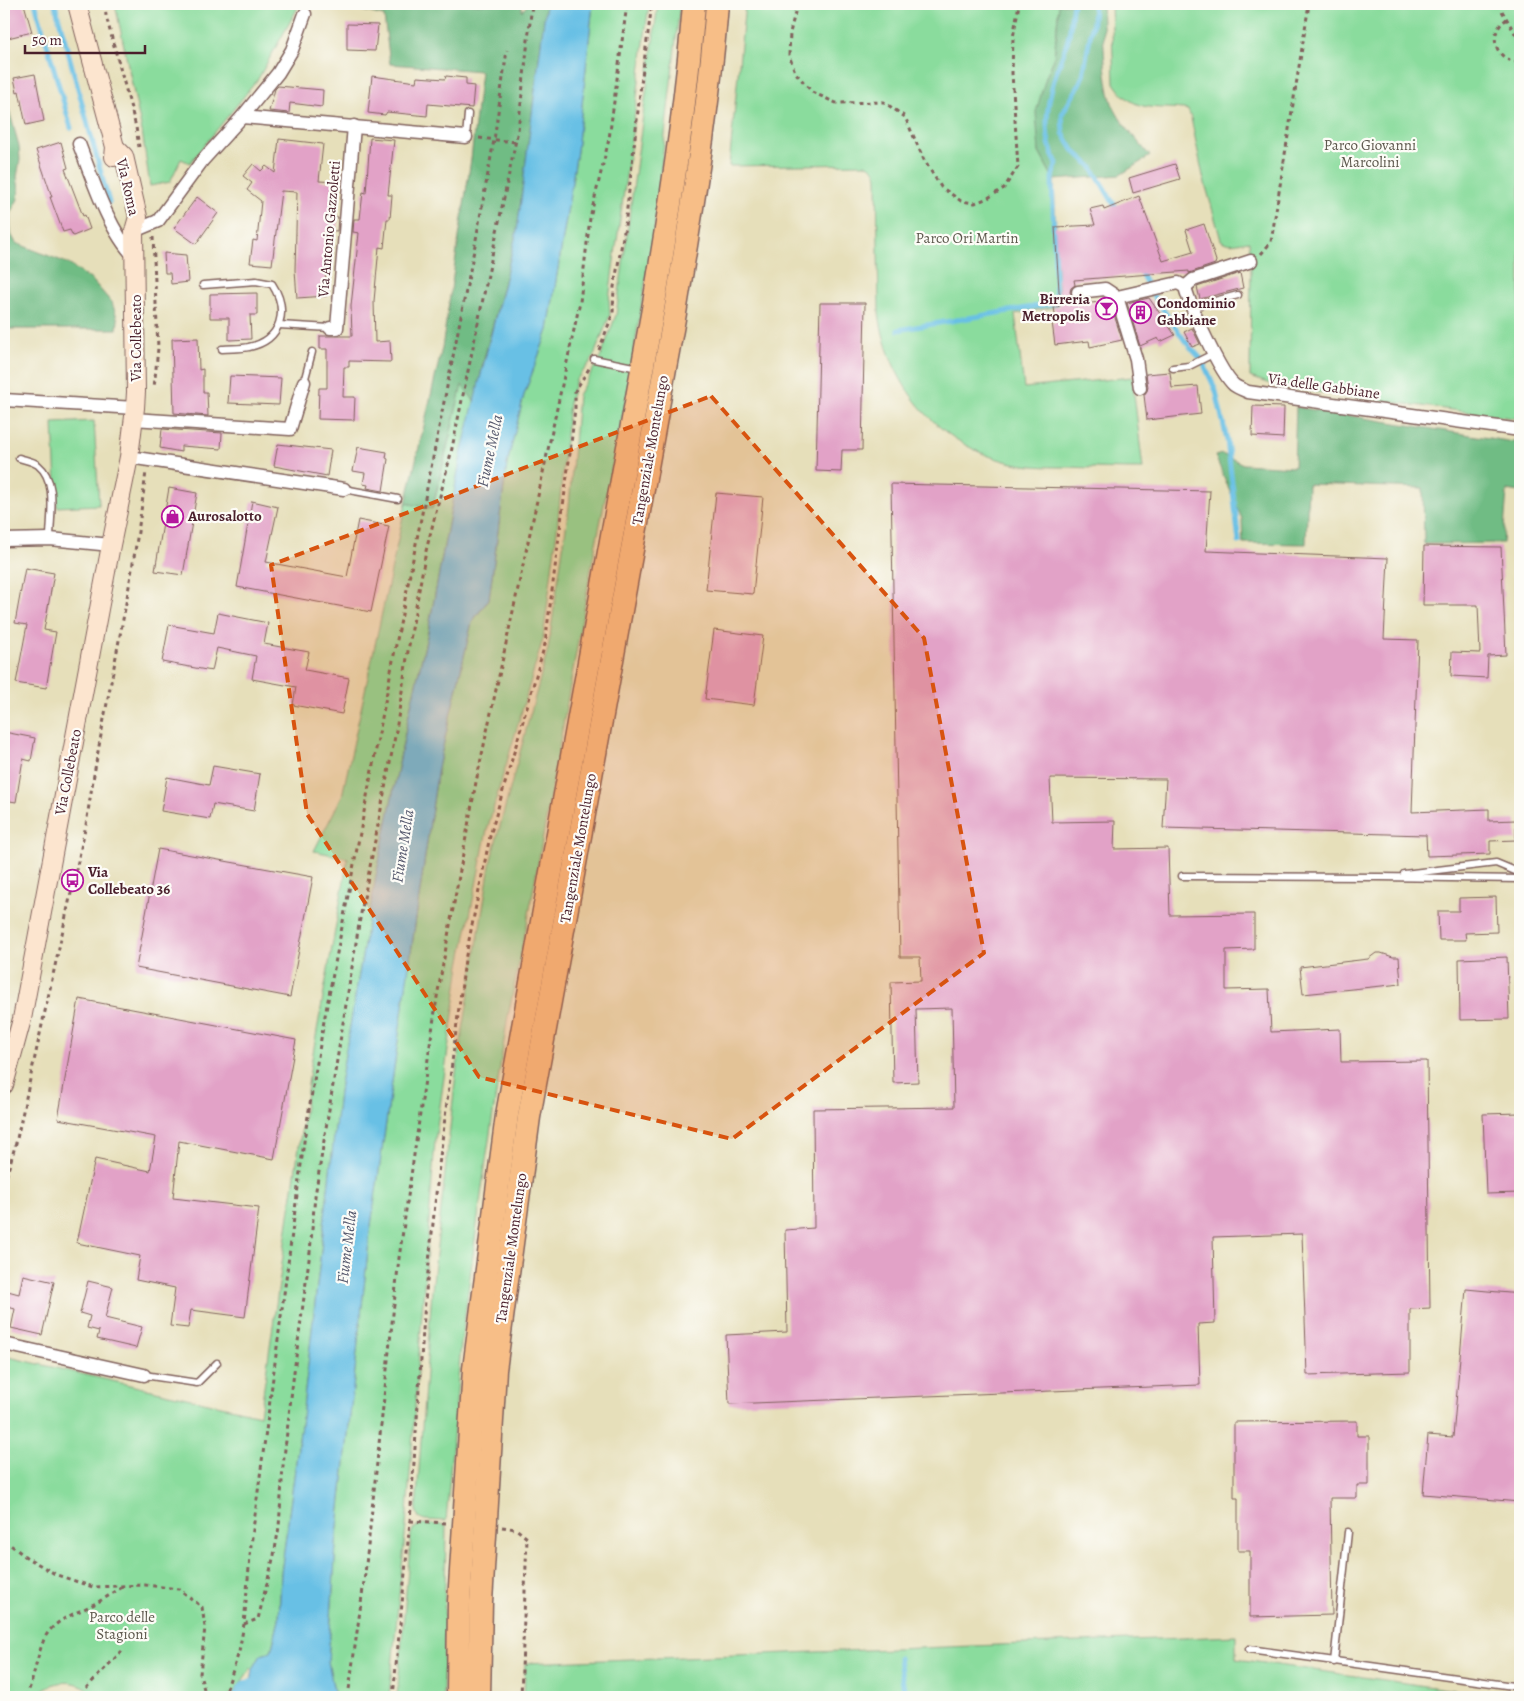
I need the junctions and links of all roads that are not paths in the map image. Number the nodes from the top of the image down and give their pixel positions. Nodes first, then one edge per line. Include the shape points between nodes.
1 (76, 4) edge
2 (85, 4) edge
3 (694, 4) edge
4 (717, 4) edge
5 (305, 14) dead end
6 (87, 44) junction
7 (468, 114) dead end
8 (242, 116) junction
9 (354, 126) junction
10 (466, 137) joint
11 (79, 144) dead end
12 (134, 231) junction
13 (134, 256) junction
14 (1251, 260) road end
15 (203, 285) dead end
16 (1185, 287) junction
17 (1078, 292) dead end
18 (1238, 295) dead end
19 (1117, 297) junction
20 (1192, 307) junction
21 (279, 325) junction
22 (330, 328) joint
23 (222, 349) dead end
24 (312, 352) dead end
25 (1215, 353) junction
26 (594, 359) road end
27 (642, 368) junction
28 (1173, 368) dead end
29 (304, 382) joint
30 (1140, 388) dead end
31 (4, 400) edge
32 (134, 414) junction
33 (1520, 430) edge
34 (129, 457) junction
35 (19, 458) dead end
36 (344, 489) joint
37 (398, 499) dead end
38 (50, 539) junction
39 (4, 540) edge
40 (111, 546) junction
41 (1520, 873) edge
42 (1182, 876) dead end
43 (1380, 876) junction
44 (1520, 880) edge
45 (4, 1085) edge
46 (4, 1344) edge
47 (217, 1363) dead end
48 (144, 1375) joint
49 (1348, 1532) dead end
50 (1249, 1650) dead end
51 (1334, 1662) junction
52 (1520, 1687) edge
53 (458, 1697) edge
54 (478, 1697) edge

1 - 6 street, Via Roma
2 - 6 street, Via Roma
3 - 27 highway, Tangenziale Montelungo via 669,215
4 - 54 highway, Tangenziale Montelungo via 703,131 676,303 526,1136 495,1370
5 - 8 street via 292,50 278,73
6 - 12 street, Via Roma via 115,147 113,159 127,218
7 - 10 lane
8 - 9 street
8 - 12 street via 158,221
9 - 10 street
9 - 22 street, Via Antonio Gazzoletti via 337,328
11 - 13 street via 116,230
12 - 13 street, Via Collebeato
13 - 32 street, Via Collebeato
14 - 16 street via 1193,280
15 - 21 lane via 272,284 282,314
16 - 19 street via 1178,282
16 - 20 street, Via delle Gabbiane
17 - 19 street via 1105,290
18 - 20 lane
19 - 30 street via 1136,360
20 - 25 street, Via delle Gabbiane
21 - 22 lane
21 - 23 lane via 262,342 249,347
24 - 29 lane
25 - 28 lane via 1189,366
25 - 33 street, Via delle Gabbiane via 1235,385 1248,392
26 - 27 lane
27 - 53 highway, Tangenziale Montelungo via 506,1125 474,1369 459,1602
29 - 32 street via 290,429
31 - 32 street
32 - 34 street, Via Collebeato
34 - 36 street
34 - 40 street, Via Collebeato
35 - 38 lane via 36,463 46,474 51,492
36 - 37 lane
38 - 39 street
38 - 40 street
40 - 45 street, Via Collebeato via 22,1019
41 - 43 lane via 1496,863
42 - 43 lane
43 - 44 lane
46 - 48 street
47 - 48 lane via 197,1383
49 - 51 lane
50 - 51 lane
51 - 52 lane

